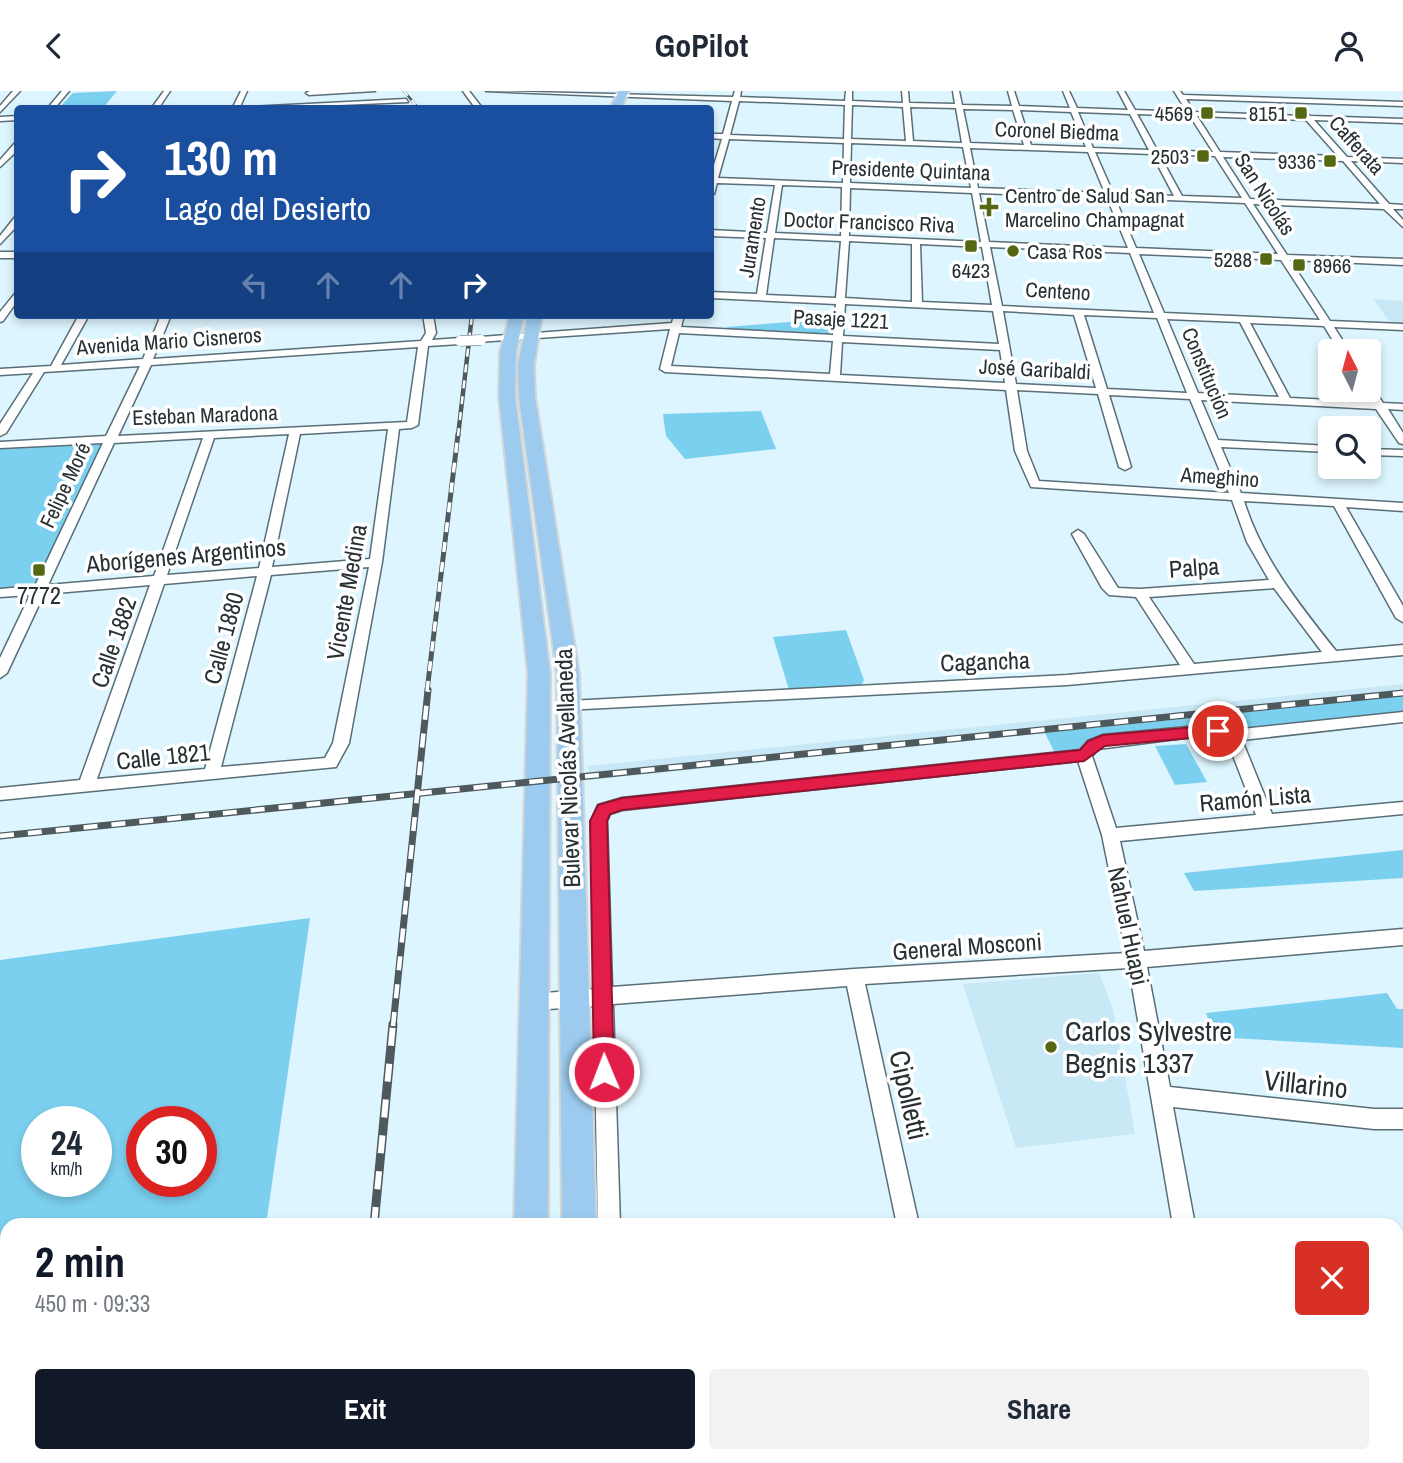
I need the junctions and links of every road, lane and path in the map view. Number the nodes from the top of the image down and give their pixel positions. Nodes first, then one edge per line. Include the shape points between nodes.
1 (17, 91) edge
2 (66, 91) edge
3 (372, 91) edge
4 (466, 91) edge
5 (489, 91) edge
6 (849, 91) edge
7 (905, 91) edge
8 (956, 91) edge
9 (1011, 91) edge
10 (1066, 91) edge
11 (1121, 91) edge
12 (1284, 91) edge
13 (1395, 91) edge
14 (309, 92) edge
15 (519, 92) edge
16 (628, 93) edge
17 (1178, 94) edge
18 (737, 95) edge
19 (1403, 99) edge
20 (1293, 100) junction
21 (407, 101) dead end
22 (848, 103) junction
23 (1403, 104) edge
24 (54, 105) edge
25 (348, 105) edge
26 (478, 105) edge
27 (906, 105) junction
28 (959, 107) junction
29 (1016, 108) junction
30 (0, 110) edge
31 (1075, 110) junction
32 (1132, 112) junction
33 (1191, 114) junction
34 (1309, 118) junction
35 (1403, 121) edge
36 (714, 136) edge
37 (726, 137) junction
38 (847, 141) junction
39 (910, 143) junction
40 (967, 145) junction
41 (1028, 147) junction
42 (1091, 150) junction
43 (14, 151) edge
44 (1153, 152) junction
45 (1217, 155) junction
46 (1347, 159) junction
47 (1403, 161) edge
48 (3, 167) edge
49 (714, 174) edge
50 (714, 180) edge
51 (779, 183) junction
52 (846, 185) junction
53 (975, 190) junction
54 (1110, 195) junction
55 (1179, 198) junction
56 (1247, 201) junction
57 (1388, 206) junction
58 (1403, 207) edge
59 (14, 220) edge
60 (1403, 225) edge
61 (714, 233) edge
62 (770, 235) junction
63 (845, 238) junction
64 (0, 241) edge
65 (916, 241) junction
66 (986, 244) junction
67 (1133, 250) junction
68 (1283, 257) junction
69 (1403, 262) edge
70 (714, 295) edge
71 (761, 297) junction
72 (840, 300) junction
73 (917, 304) junction
74 (8, 308) edge
75 (997, 308) junction
76 (1078, 311) junction
77 (1160, 316) junction
78 (0, 319) edge
79 (82, 319) edge
80 (164, 319) edge
81 (429, 319) edge
82 (678, 319) edge
83 (1243, 320) junction
84 (1326, 323) junction
85 (1403, 327) edge
86 (675, 328) junction
87 (525, 330) edge
88 (839, 338) junction
89 (1336, 339) edge
90 (424, 342) junction
91 (1005, 347) junction
92 (147, 362) junction
93 (41, 369) junction
94 (54, 369) junction
95 (0, 372) edge
96 (835, 376) junction
97 (1010, 387) junction
98 (1103, 392) junction
99 (1193, 396) junction
100 (1286, 401) junction
101 (1379, 403) edge
102 (1381, 406) junction
103 (1403, 407) edge
104 (394, 426) junction
105 (295, 431) junction
106 (0, 433) edge
107 (210, 434) junction
108 (111, 438) junction
109 (1403, 441) edge
110 (1214, 443) junction
111 (0, 445) edge
112 (1318, 448) edge
113 (1381, 452) edge
114 (1403, 453) edge
115 (1125, 467) dead end
116 (1237, 498) junction
117 (1338, 503) junction
118 (1403, 507) edge
119 (1078, 534) dead end
120 (376, 562) junction
121 (265, 571) junction
122 (159, 580) junction
123 (1277, 584) junction
124 (39, 590) junction
125 (0, 593) edge
126 (1140, 593) junction
127 (1403, 618) edge
128 (1403, 650) edge
129 (1334, 657) junction
130 (1191, 670) junction
131 (0, 673) edge
132 (569, 706) junction
133 (1403, 717) edge
134 (1233, 736) junction
135 (1084, 755) junction
136 (330, 763) joint
137 (211, 774) junction
138 (86, 787) junction
139 (0, 794) edge
140 (1400, 812) edge
141 (1267, 823) junction
142 (1110, 835) junction
143 (1403, 937) edge
144 (1137, 960) junction
145 (854, 978) junction
146 (602, 997) junction
147 (574, 999) junction
148 (533, 1002) junction
149 (1161, 1096) junction
150 (1403, 1119) edge
151 (531, 1218) edge
152 (579, 1218) edge
153 (608, 1218) edge
154 (906, 1218) edge
155 (1183, 1218) edge

1 - 30 street
2 - 24 street
3 - 14 street
4 - 26 street
5 - 15 street
6 - 22 street
7 - 27 street
8 - 28 street
9 - 29 street
10 - 31 street, Constitución
11 - 32 street
12 - 20 street, Cafferata
13 - 19 street
15 - 16 street
16 - 18 street
17 - 20 street
17 - 33 street, San Nicolás
18 - 22 street
18 - 37 street
20 - 23 street
20 - 34 street, Cafferata
21 - 25 street
22 - 27 street
22 - 38 street
27 - 28 street
27 - 39 street
28 - 29 street
28 - 40 street
29 - 31 street
29 - 41 street
31 - 32 street
31 - 42 street, Constitución
32 - 33 street
32 - 44 street
33 - 34 street
33 - 45 street, San Nicolás
34 - 35 street
34 - 46 street, Cafferata
36 - 37 street, Coronel Biedma
37 - 38 street, Coronel Biedma
37 - 49 street
38 - 39 street, Coronel Biedma
38 - 52 street
39 - 40 street, Coronel Biedma
40 - 41 street, Coronel Biedma
40 - 53 street
41 - 42 street, Coronel Biedma
42 - 44 street, Coronel Biedma
42 - 54 street, Constitución
43 - 48 street
44 - 45 street, Coronel Biedma
44 - 55 street
45 - 46 street, Coronel Biedma
45 - 56 street, San Nicolás
46 - 47 street, Coronel Biedma
46 - 57 street, Cafferata
50 - 51 street, Presidente Quintana
51 - 52 street, Presidente Quintana
51 - 62 street, Juramento
52 - 53 street, Presidente Quintana
52 - 63 street
53 - 54 street, Presidente Quintana
53 - 66 street
54 - 55 street, Presidente Quintana
54 - 67 street, Constitución
55 - 56 street, Presidente Quintana
56 - 57 street, Presidente Quintana
56 - 68 street, San Nicolás
57 - 58 street, Presidente Quintana
57 - 60 street, Cafferata
59 - 64 street
61 - 62 street, Doctor Francisco Riva
62 - 63 street, Doctor Francisco Riva
62 - 71 street, Juramento
63 - 65 street, Doctor Francisco Riva
63 - 72 street
65 - 66 street, Doctor Francisco Riva
65 - 73 street
66 - 67 street, Doctor Francisco Riva
66 - 75 street
67 - 68 street, Doctor Francisco Riva
67 - 77 street, Constitución
68 - 69 street, Doctor Francisco Riva
68 - 84 street, San Nicolás
70 - 71 street, Centeno
71 - 72 street, Centeno
72 - 73 street, Centeno
72 - 88 street
73 - 75 street, Centeno
74 - 78 street
75 - 76 street, Centeno
75 - 91 street
76 - 77 street, Centeno
76 - 98 street
77 - 83 street, Centeno
77 - 99 street, Constitución
79 - 94 street
80 - 92 street, Felipe Moré
81 - 90 street via 431,333
82 - 86 street
83 - 84 street, Centeno
83 - 100 street
84 - 85 street, Centeno
84 - 89 street, San Nicolás
86 - 87 street, Avenida Mario Cisneros
86 - 88 street, Pasaje 1221
86 - 96 street, José Garibaldi via 665,369
87 - 90 street, Avenida Mario Cisneros, bridge via 481,340
87 - 132 main road, Bulevar Nicolás Avellaneda via 527,397
87 - 148 main road, Bulevar Nicolás Avellaneda via 507,397 539,673
88 - 91 street, Pasaje 1221
88 - 96 street
90 - 92 street, Avenida Mario Cisneros
90 - 104 street, Esteban Maradona via 412,425
91 - 97 street
92 - 94 street, Avenida Mario Cisneros
92 - 108 street, Felipe Moré
93 - 94 street, Avenida Mario Cisneros
93 - 95 street, Avenida Mario Cisneros
93 - 106 street
96 - 97 street, José Garibaldi
97 - 98 street, José Garibaldi
97 - 116 street, Ameghino via 1021,450 1035,484
98 - 99 street, José Garibaldi
98 - 115 street
99 - 100 street, José Garibaldi
99 - 110 street, Constitución
100 - 102 street, José Garibaldi
101 - 102 street
102 - 103 street, José Garibaldi
102 - 109 street
104 - 105 street, Esteban Maradona
104 - 120 street, Vicente Medina
105 - 107 street, Esteban Maradona
105 - 121 street, Calle 1880
107 - 108 street, Esteban Maradona
107 - 122 street, Calle 1882
108 - 111 street, Esteban Maradona
108 - 124 street, Felipe Moré
110 - 112 street
110 - 116 street, Constitución
113 - 114 street
116 - 117 street, Ameghino
116 - 123 street, Constitución via 1244,523
117 - 118 street, Ameghino
117 - 127 street
119 - 126 street, Palpa via 1114,592
120 - 121 street, Aborígenes Argentinos
120 - 136 street, Vicente Medina via 341,743
121 - 122 street, Aborígenes Argentinos
121 - 137 street, Calle 1880
122 - 124 street, Aborígenes Argentinos
122 - 138 street, Calle 1882
123 - 126 street, Palpa
123 - 129 street, Constitución
124 - 125 street, Aborígenes Argentinos
124 - 131 street, Felipe Moré
126 - 130 street
128 - 129 street, Cagancha
129 - 130 street, Cagancha
130 - 132 street, Cagancha
132 - 147 main road, Bulevar Nicolás Avellaneda
133 - 134 street
134 - 135 street via 1208,730 1103,741
134 - 141 street
135 - 142 street, Nahuel Huapi
135 - 146 street via 636,802 604,810 599,821
136 - 137 street, Calle 1821
137 - 138 street, Calle 1821
138 - 139 street, Calle 1821
140 - 141 street, Ramón Lista
141 - 142 street, Ramón Lista
142 - 144 street, Nahuel Huapi
143 - 144 street, General Mosconi
144 - 145 street, General Mosconi
144 - 149 street, Nahuel Huapi
145 - 146 street, General Mosconi
145 - 154 street, Cipolletti
146 - 147 street, General Mosconi
146 - 153 street
147 - 148 street, General Mosconi
147 - 152 main road, Bulevar Nicolás Avellaneda
148 - 151 main road, Bulevar Nicolás Avellaneda
149 - 150 street, Villarino
149 - 155 street, Nahuel Huapi

